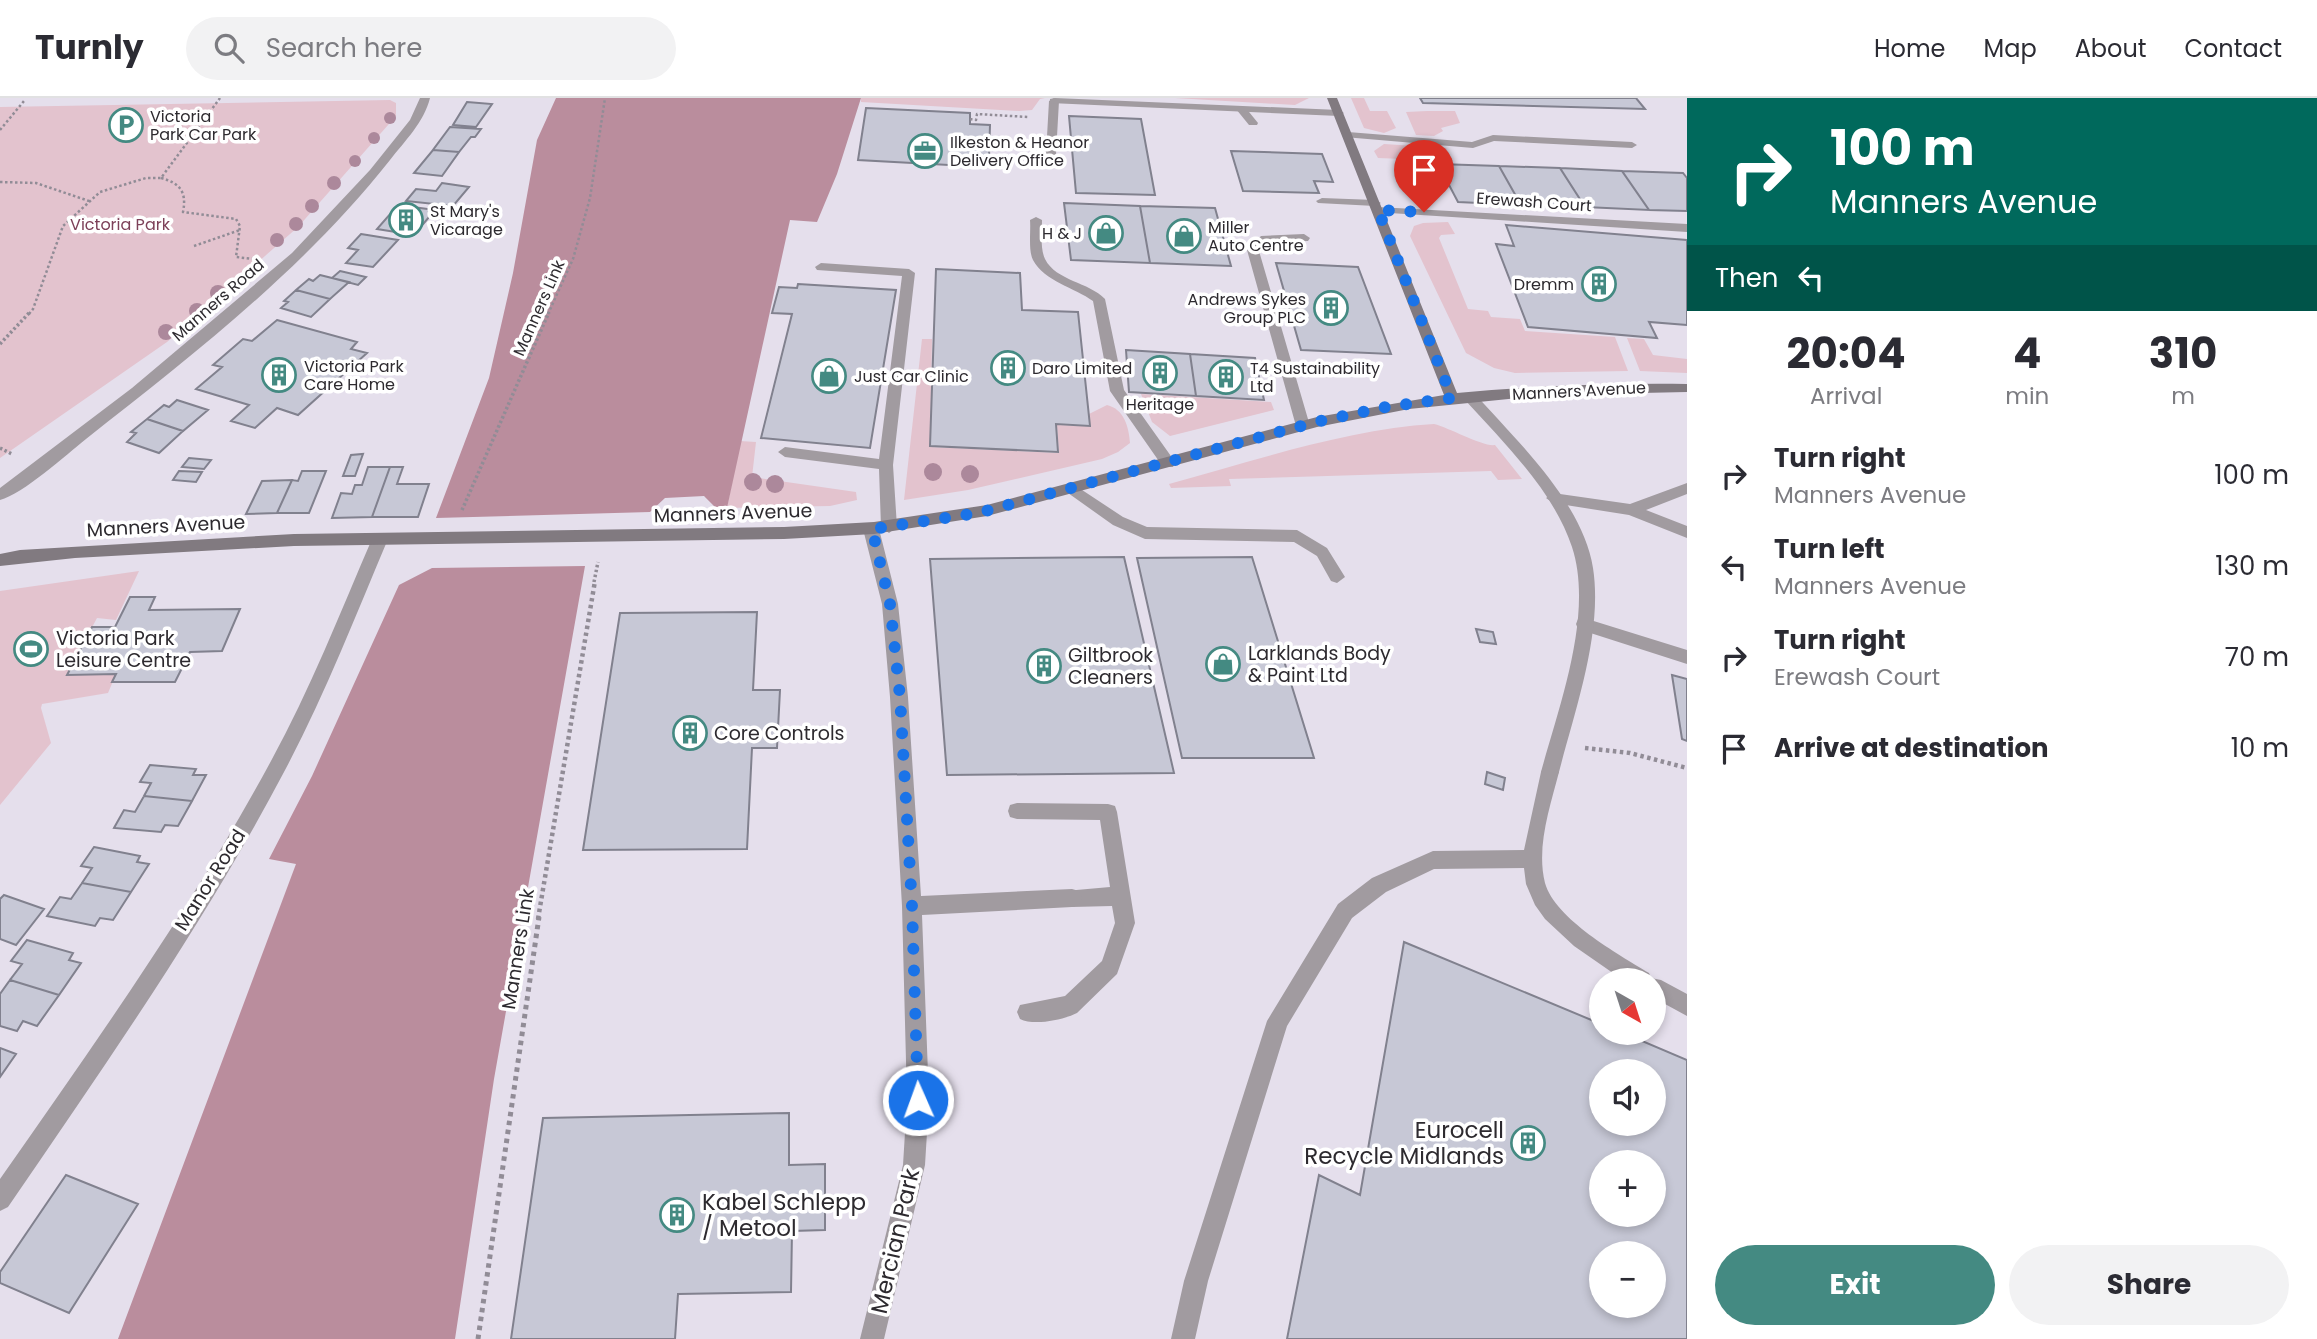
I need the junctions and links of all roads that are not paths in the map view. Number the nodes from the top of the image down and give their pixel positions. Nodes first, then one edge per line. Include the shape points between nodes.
1 (425, 98) edge
2 (1332, 98) edge
3 (1150, 102) edge
4 (1241, 109) junction
5 (1339, 113) junction
6 (1253, 123) dead end
7 (1348, 135) junction
8 (1632, 145) dead end
9 (1051, 154) dead end
10 (1322, 201) dead end
11 (1377, 207) junction
12 (1036, 220) dead end
13 (1687, 228) edge
14 (1304, 238) dead end
15 (821, 267) dead end
16 (1687, 388) edge
17 (1470, 397) junction
18 (1452, 398) junction
19 (1303, 426) junction
20 (785, 452) dead end
21 (1168, 463) junction
22 (887, 465) junction
23 (1687, 488) edge
24 (1073, 489) junction
25 (3, 491) edge
26 (1553, 498) junction
27 (1631, 510) junction
28 (880, 528) junction
29 (1687, 533) edge
30 (380, 538) junction
31 (0, 560) edge
32 (1337, 577) dead end
33 (1584, 624) junction
34 (1687, 657) edge
35 (1017, 811) dead end
36 (1534, 859) junction
37 (1122, 896) junction
38 (912, 906) junction
39 (1622, 968) edge
40 (1666, 994) edge
41 (1687, 1006) edge
42 (1027, 1012) dead end
43 (0, 1199) edge
44 (872, 1339) edge
45 (1183, 1339) edge

1 - 25 street, Manners Road via 420,113 370,180 285,265 96,424
2 - 5 street
3 - 4 street
3 - 9 street via 1054,101
4 - 5 street
4 - 6 street
5 - 7 street
7 - 8 street via 1473,145 1493,138
7 - 11 street
10 - 11 street, Erewash Court
11 - 13 street, Erewash Court
11 - 18 street
12 - 21 street via 1038,258 1065,281 1099,299 1117,391
14 - 19 street via 1265,239 1253,250
15 - 22 street, Mercian Park via 909,273
16 - 17 street, Manners Avenue via 1560,389
17 - 18 street, Manners Avenue
17 - 26 street, Manners Avenue
18 - 19 street, Manners Avenue
19 - 21 street, Manners Avenue
20 - 22 street
21 - 24 street, Manners Avenue
22 - 28 street, Mercian Park
23 - 27 street
24 - 28 street, Manners Avenue via 978,513
24 - 32 street via 1144,533 1297,536 1322,552
26 - 27 street
26 - 33 street, Manners Avenue via 1576,538 1585,566
27 - 29 street
28 - 30 street, Manners Avenue via 630,537
28 - 38 street, Mercian Park via 900,697
30 - 31 street, Manners Avenue via 146,547
30 - 43 street, Manor Road via 279,764 218,872
33 - 34 street
33 - 36 street, Manners Avenue via 1538,821
35 - 37 street via 1108,812
36 - 39 street, Manners Avenue via 1544,903 1597,953
36 - 45 street via 1433,860 1379,886 1345,911 1278,1021 1196,1281
37 - 38 street
37 - 42 street via 1125,923 1110,967 1070,1006
38 - 44 street, Mercian Park via 918,1100 914,1165
40 - 41 street

